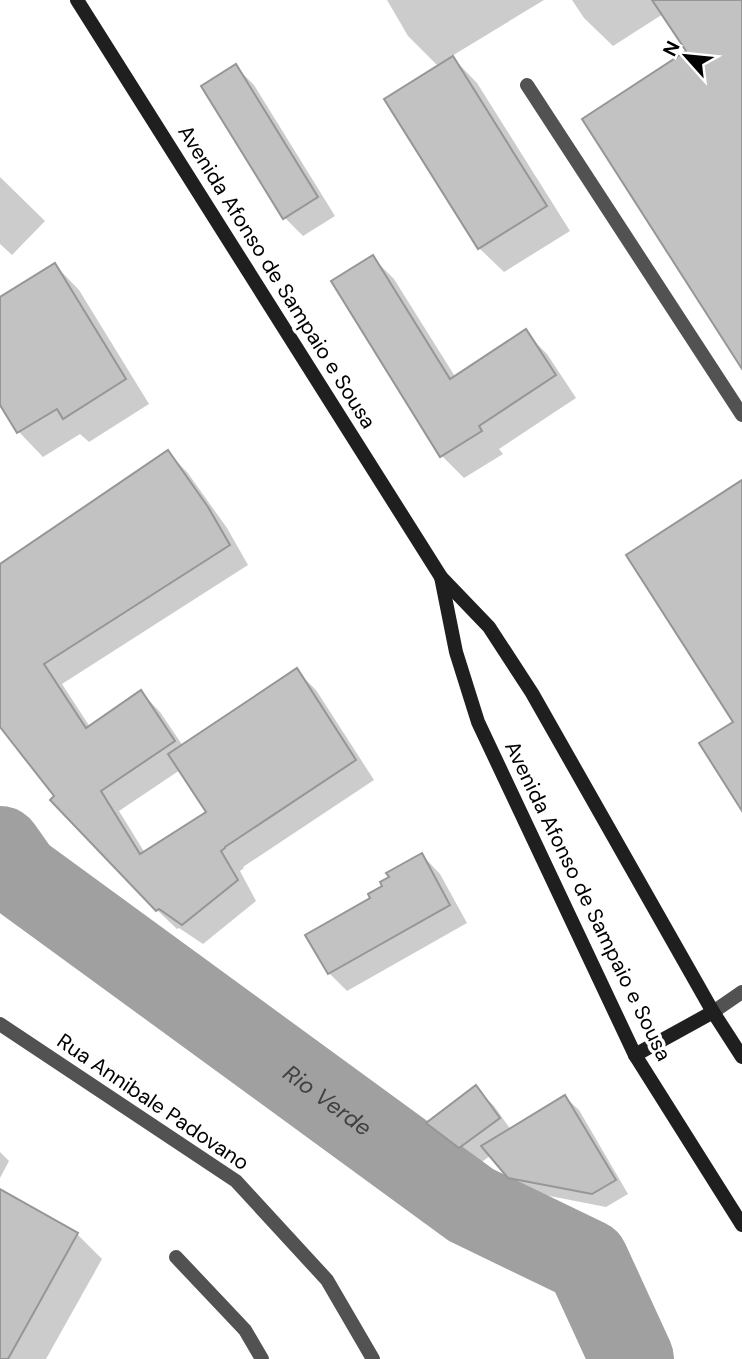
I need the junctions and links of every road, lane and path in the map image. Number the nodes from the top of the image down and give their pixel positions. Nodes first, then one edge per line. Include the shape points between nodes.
1 (77, 0) edge
2 (527, 85) dead end
3 (742, 415) edge
4 (441, 577) junction
5 (742, 992) edge
6 (713, 1012) junction
7 (0, 1024) edge
8 (635, 1055) junction
9 (742, 1057) edge
10 (742, 1225) edge
11 (176, 1257) dead end
12 (262, 1359) edge
13 (373, 1359) edge

1 - 4 main road, Avenida Afonso de Sampaio e Sousa
2 - 3 street
4 - 6 main road, Avenida Afonso de Sampaio e Sousa via 488,627 532,693
4 - 8 main road, Avenida Afonso de Sampaio e Sousa via 456,652 478,722
5 - 6 street
6 - 8 main road
6 - 9 main road, Avenida Afonso de Sampaio e Sousa
7 - 13 street, Rua Annibale Padovano via 236,1181 327,1280
8 - 10 main road, Avenida Afonso de Sampaio e Sousa
11 - 12 street via 245,1330

